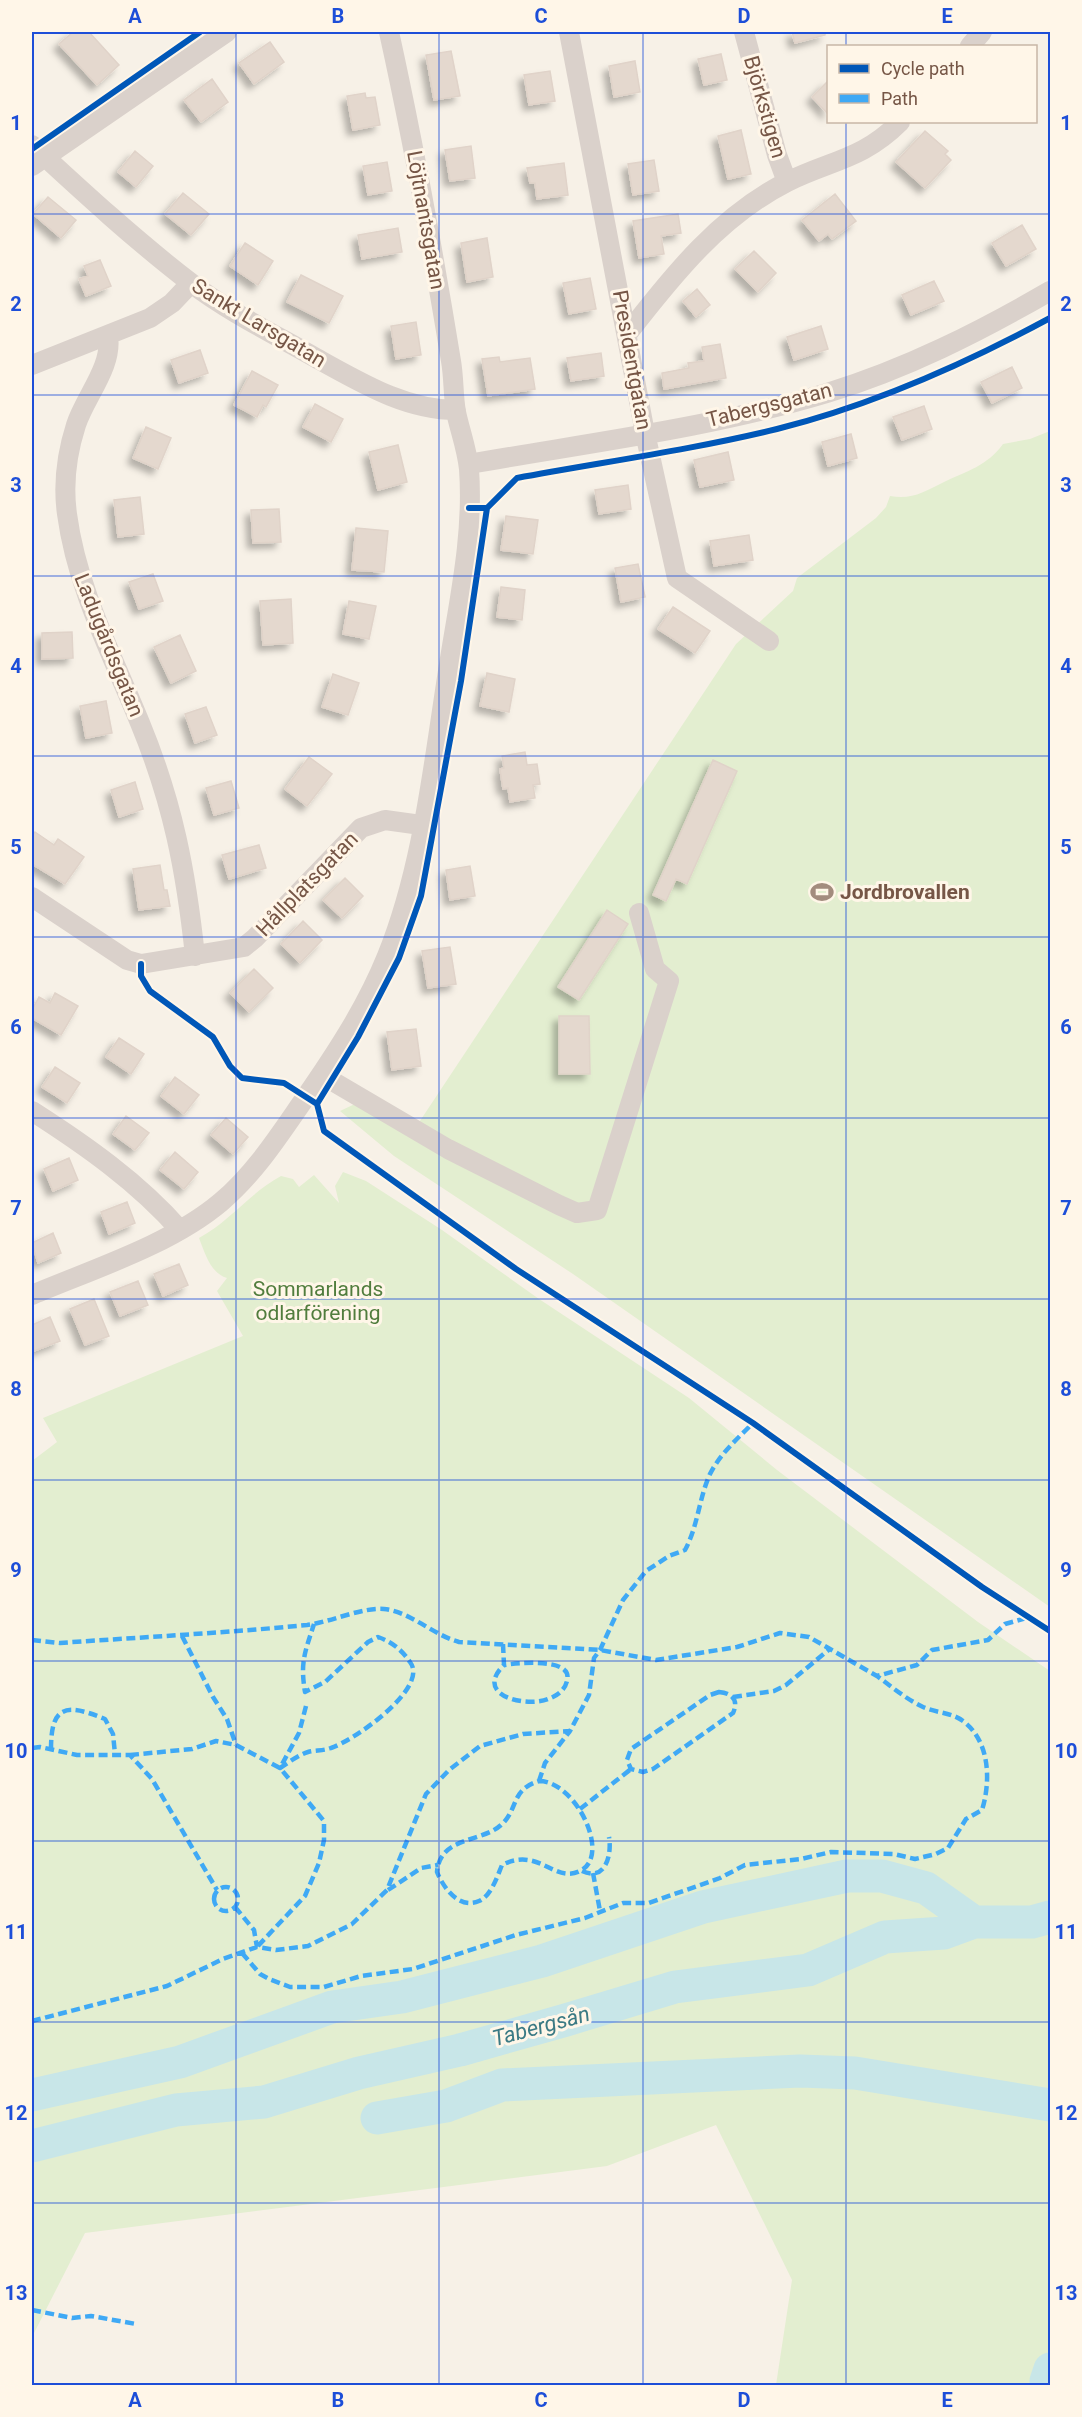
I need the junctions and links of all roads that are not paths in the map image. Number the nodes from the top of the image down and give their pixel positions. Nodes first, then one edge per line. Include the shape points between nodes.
1 (227, 32) edge
2 (389, 32) edge
3 (569, 32) edge
4 (744, 32) edge
5 (982, 32) edge
6 (971, 45) edge
7 (899, 123) edge
8 (36, 156) edge
9 (787, 182) junction
10 (191, 283) junction
11 (1050, 291) edge
12 (627, 333) junction
13 (108, 336) junction
14 (32, 365) edge
15 (456, 410) junction
16 (645, 433) junction
17 (469, 464) junction
18 (769, 641) dead end
19 (422, 825) junction
20 (32, 897) edge
21 (639, 913) dead end
22 (195, 956) junction
23 (322, 1075) junction
24 (32, 1111) edge
25 (180, 1230) junction
26 (32, 1295) edge

1 - 8 street
2 - 15 street, Löjtnantsgatan via 413,143
3 - 12 street, Presidentgatan
4 - 9 street, Björkstigen
5 - 6 street
7 - 9 street via 865,150
8 - 10 street, Sankt Larsgatan
9 - 12 street via 713,235 666,283
10 - 13 street via 150,318
10 - 15 street, Sankt Larsgatan via 227,308 352,378 406,402 433,410
11 - 16 street, Tabergsgatan via 953,343 828,392 762,410
12 - 16 street, Presidentgatan
13 - 14 street
13 - 22 street, Ladugårdsgatan via 103,366 68,455 67,513 86,601 141,725 167,799 186,879
15 - 17 street, Löjtnantsgatan
16 - 17 street, Tabergsgatan
16 - 18 street, Presidentgatan via 677,578
17 - 19 street, Löjtnantsgatan via 468,540
19 - 22 street, Hållplatsgatan via 385,820 361,828 255,938 244,946
19 - 23 street, Löjtnantsgatan via 387,955 361,1012
20 - 22 street, Hållplatsgatan via 127,960 150,964
21 - 23 street via 655,969 669,981 597,1210 577,1213 560,1205 448,1149
23 - 25 street, Löjtnantsgatan via 264,1158 219,1203
24 - 25 street via 153,1199
25 - 26 street, Löjtnantsgatan

